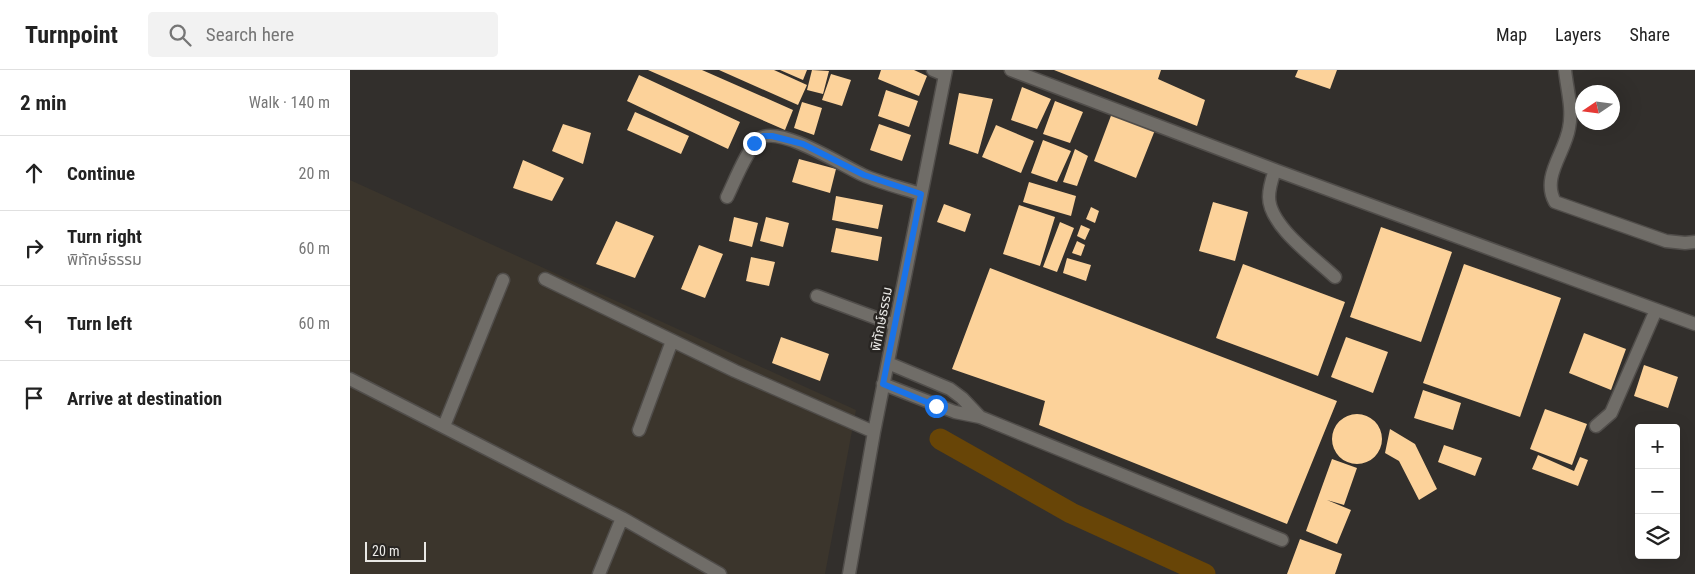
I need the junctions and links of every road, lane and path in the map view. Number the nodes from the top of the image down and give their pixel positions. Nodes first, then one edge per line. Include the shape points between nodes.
1 (1011, 70) edge
2 (1565, 70) edge
3 (941, 72) edge
4 (1275, 170) junction
5 (921, 194) junction
6 (727, 197) dead end
7 (1695, 242) edge
8 (1335, 277) dead end
9 (545, 279) dead end
10 (503, 280) dead end
11 (817, 296) dead end
12 (1656, 310) junction
13 (1695, 324) edge
14 (895, 325) junction
15 (672, 341) junction
16 (888, 363) junction
17 (350, 379) edge
18 (883, 384) junction
19 (980, 417) junction
20 (444, 426) junction
21 (1596, 426) dead end
22 (639, 430) dead end
23 (874, 432) junction
24 (622, 518) junction
25 (1282, 540) dead end
26 (599, 574) edge
27 (720, 574) edge
28 (849, 574) edge

1 - 4 street
2 - 7 street via 1569,129 1549,183 1555,202 1666,241
3 - 5 street, พิทักษ์ธรรม
4 - 8 street via 1268,198 1272,213 1285,232
4 - 12 street
5 - 6 street via 864,175 803,144 763,136 754,143
5 - 14 street, พิทักษ์ธรรม
9 - 15 street
10 - 20 street
11 - 14 street
12 - 13 street
12 - 21 street via 1611,413
14 - 16 street, พิทักษ์ธรรม
15 - 22 street
15 - 23 street
16 - 18 street, พิทักษ์ธรรม
16 - 19 street via 950,389
17 - 20 street
18 - 19 street via 955,412
18 - 23 street, พิทักษ์ธรรม
19 - 25 street
20 - 24 street
23 - 28 street, พิทักษ์ธรรม
24 - 26 street
24 - 27 street

